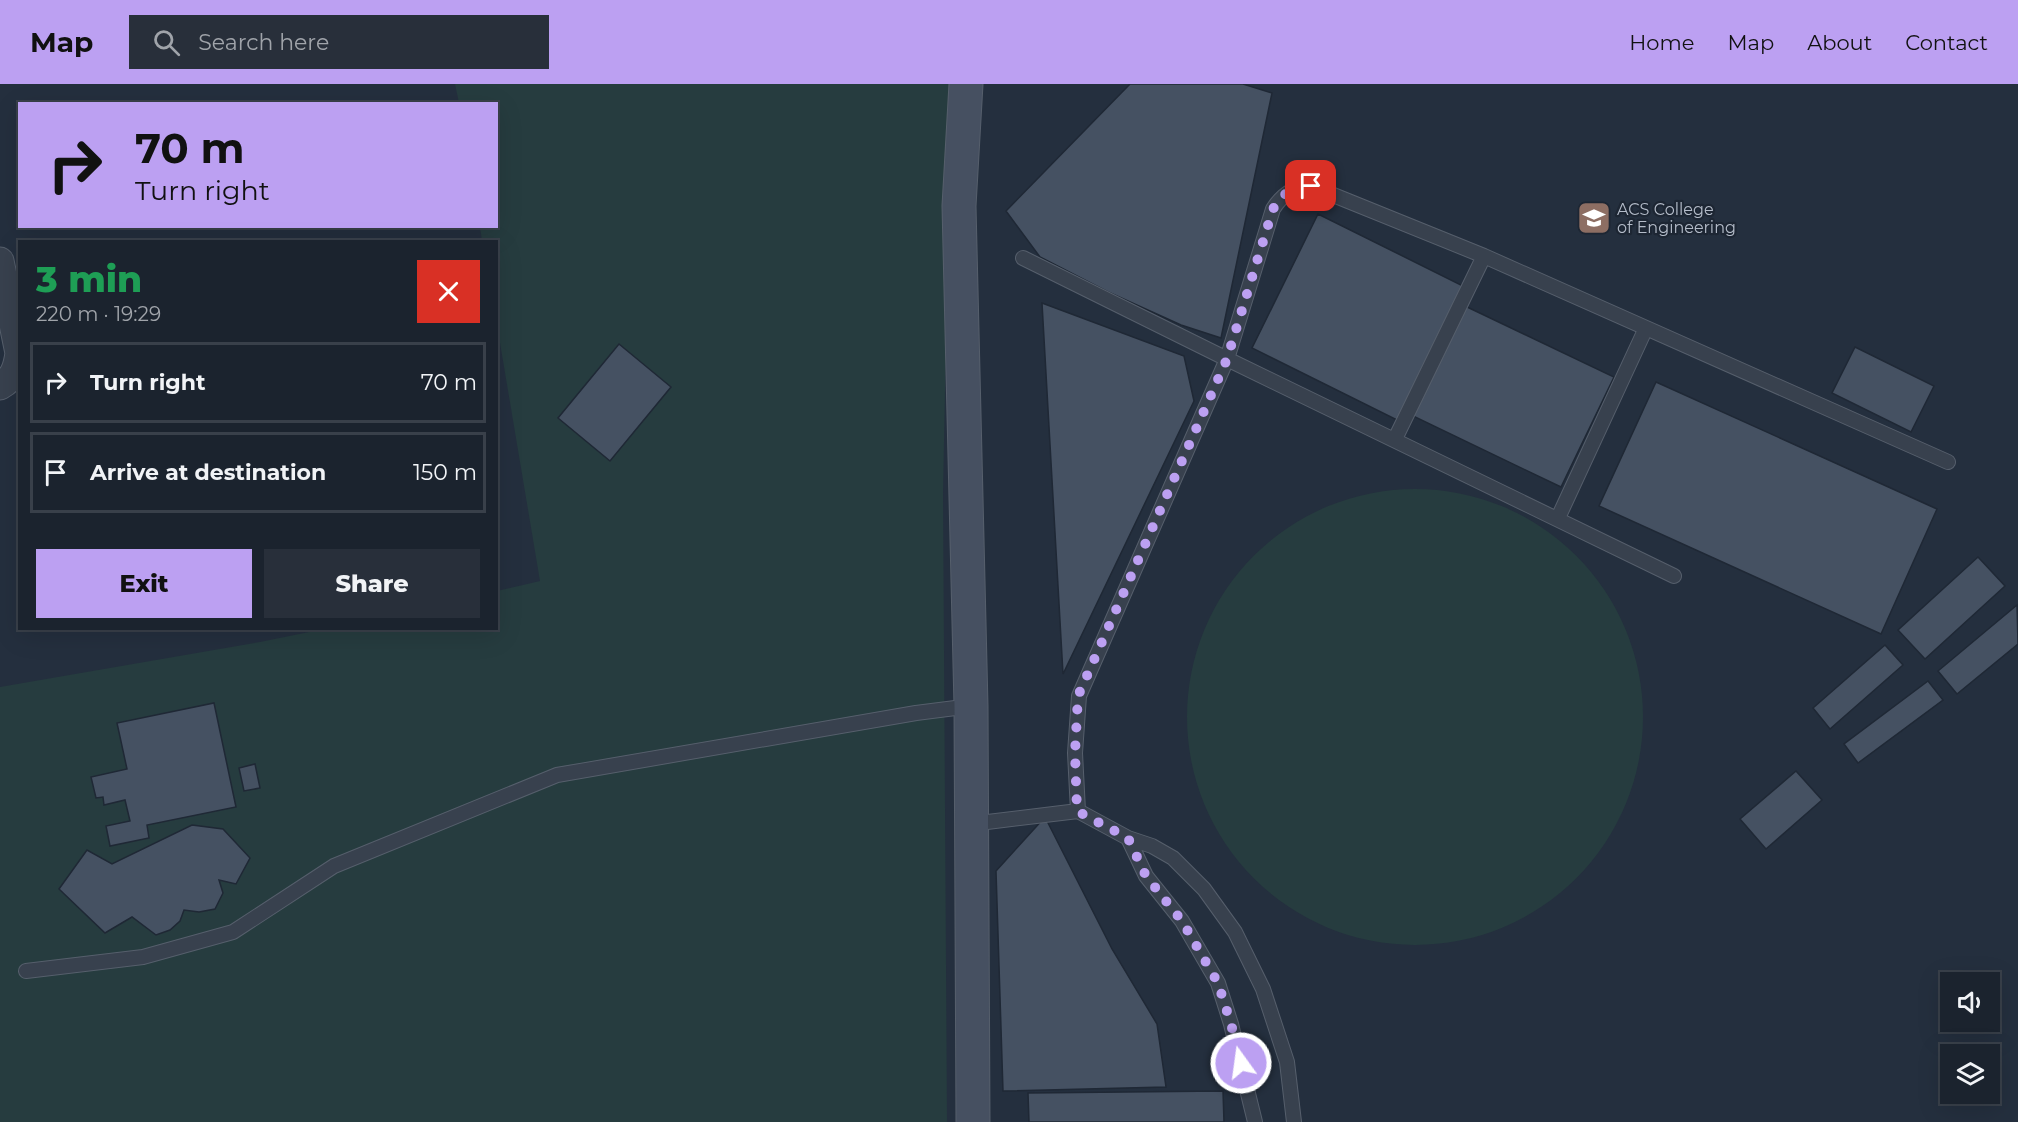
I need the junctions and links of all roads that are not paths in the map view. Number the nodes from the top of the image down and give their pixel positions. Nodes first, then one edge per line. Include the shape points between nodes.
1 (966, 84) edge
2 (1484, 256) junction
3 (1023, 258) dead end
4 (0, 261) edge
5 (1646, 328) junction
6 (18, 344) edge
7 (1227, 359) junction
8 (18, 362) edge
9 (0, 386) edge
10 (1395, 439) junction
11 (1948, 462) dead end
12 (1558, 518) junction
13 (1674, 576) dead end
14 (971, 706) junction
15 (1077, 811) junction
16 (971, 824) junction
17 (1128, 838) junction
18 (26, 971) dead end
19 (973, 1122) edge
20 (1255, 1122) edge
21 (1294, 1122) edge

1 - 14 street via 959,206
2 - 5 lane
2 - 7 lane via 1311,186 1296,188 1280,197 1273,209
2 - 10 lane
3 - 7 lane
4 - 6 street
5 - 11 lane
5 - 12 lane
7 - 10 lane
7 - 15 lane via 1078,696
8 - 9 street via 10,380
10 - 12 lane
12 - 13 lane
14 - 16 street
14 - 18 lane via 557,775 334,866 232,932 143,957
15 - 16 lane
15 - 17 lane
16 - 19 street
17 - 20 lane via 1146,876 1182,921 1218,983
17 - 21 lane via 1173,858 1204,889 1235,932 1263,988 1287,1062

